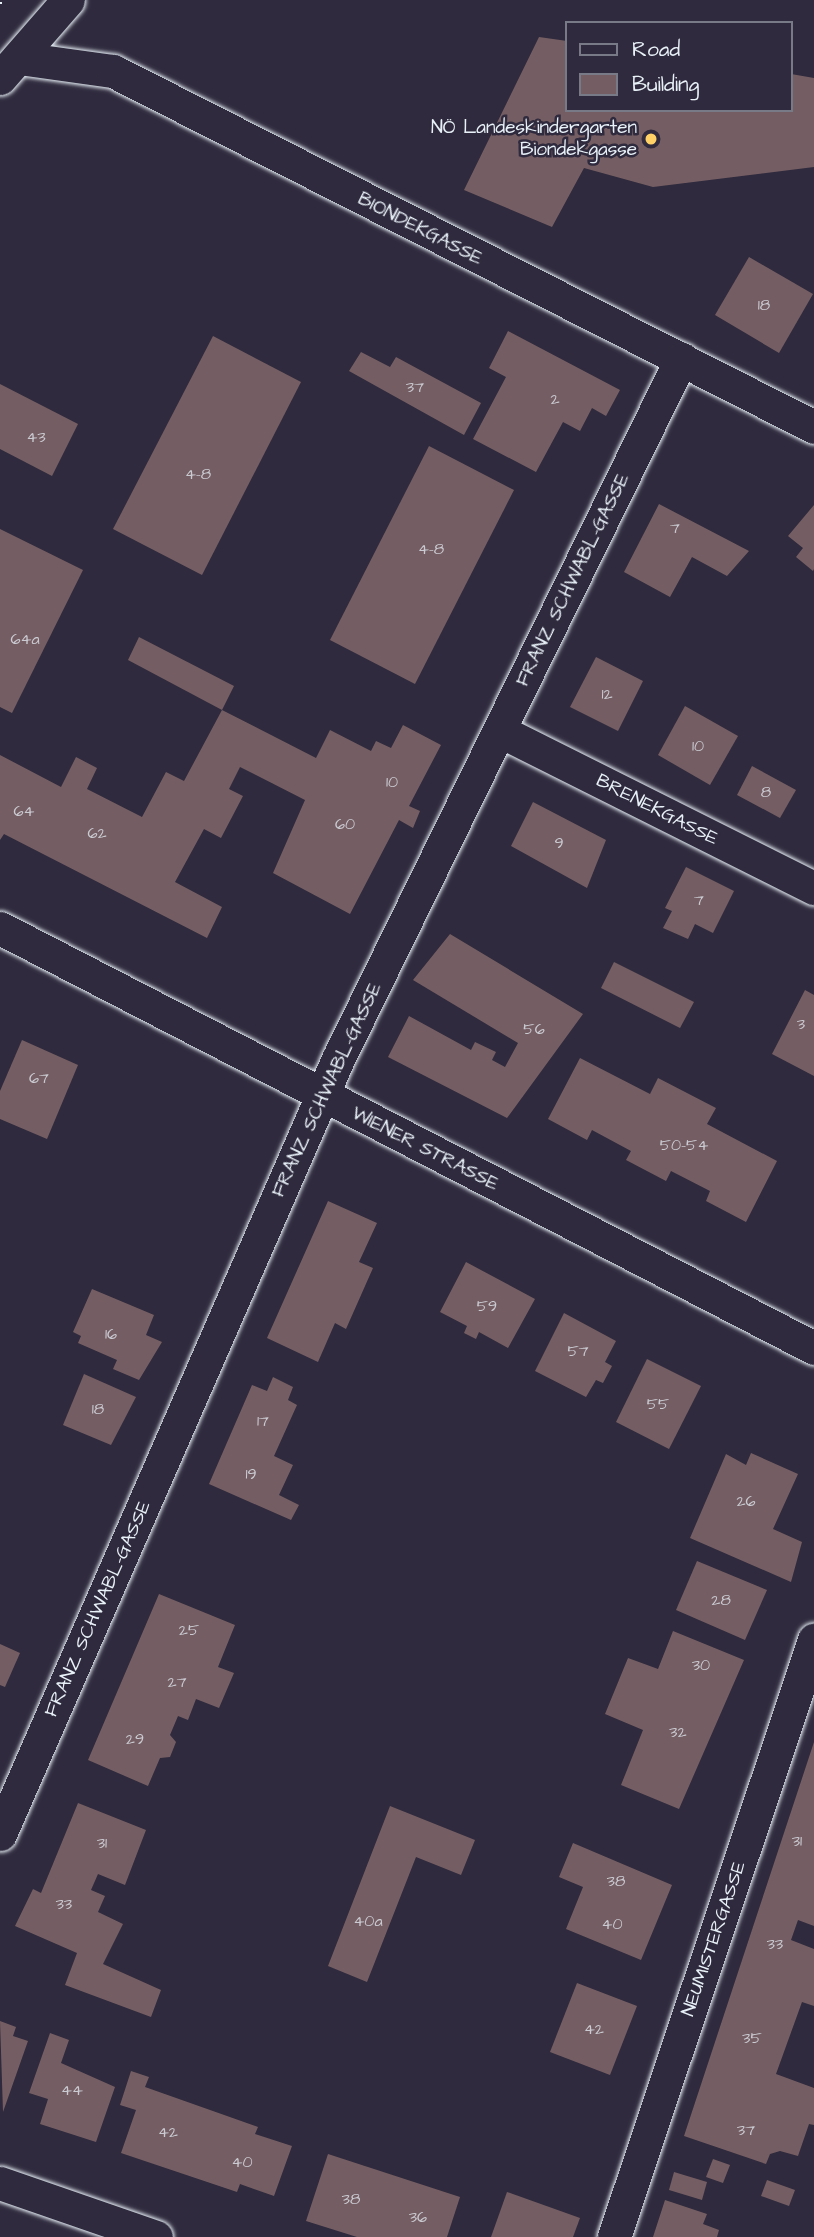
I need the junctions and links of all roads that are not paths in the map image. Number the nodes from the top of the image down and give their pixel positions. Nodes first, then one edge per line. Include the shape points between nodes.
1 (68, 0) edge
2 (9, 68) edge
3 (681, 359) junction
4 (814, 427) edge
5 (500, 731) junction
6 (814, 888) edge
7 (0, 928) edge
8 (322, 1097) junction
9 (814, 1348) edge
10 (814, 1640) edge
11 (0, 1834) edge
12 (0, 2183) edge
13 (156, 2237) edge
14 (614, 2237) edge

1 - 2 street, BIONDEKGASSE
2 - 3 street, BIONDEKGASSE via 113,71
3 - 4 street, BIONDEKGASSE
3 - 5 street, FRANZ SCHWABL-GASSE
5 - 6 street, BRENEKGASSE
5 - 8 street, FRANZ SCHWABL-GASSE
7 - 8 street, WIENER STRASSE
8 - 9 street, WIENER STRASSE
8 - 11 street, FRANZ SCHWABL-GASSE
10 - 14 street, NEUMISTERGASSE
12 - 13 street

